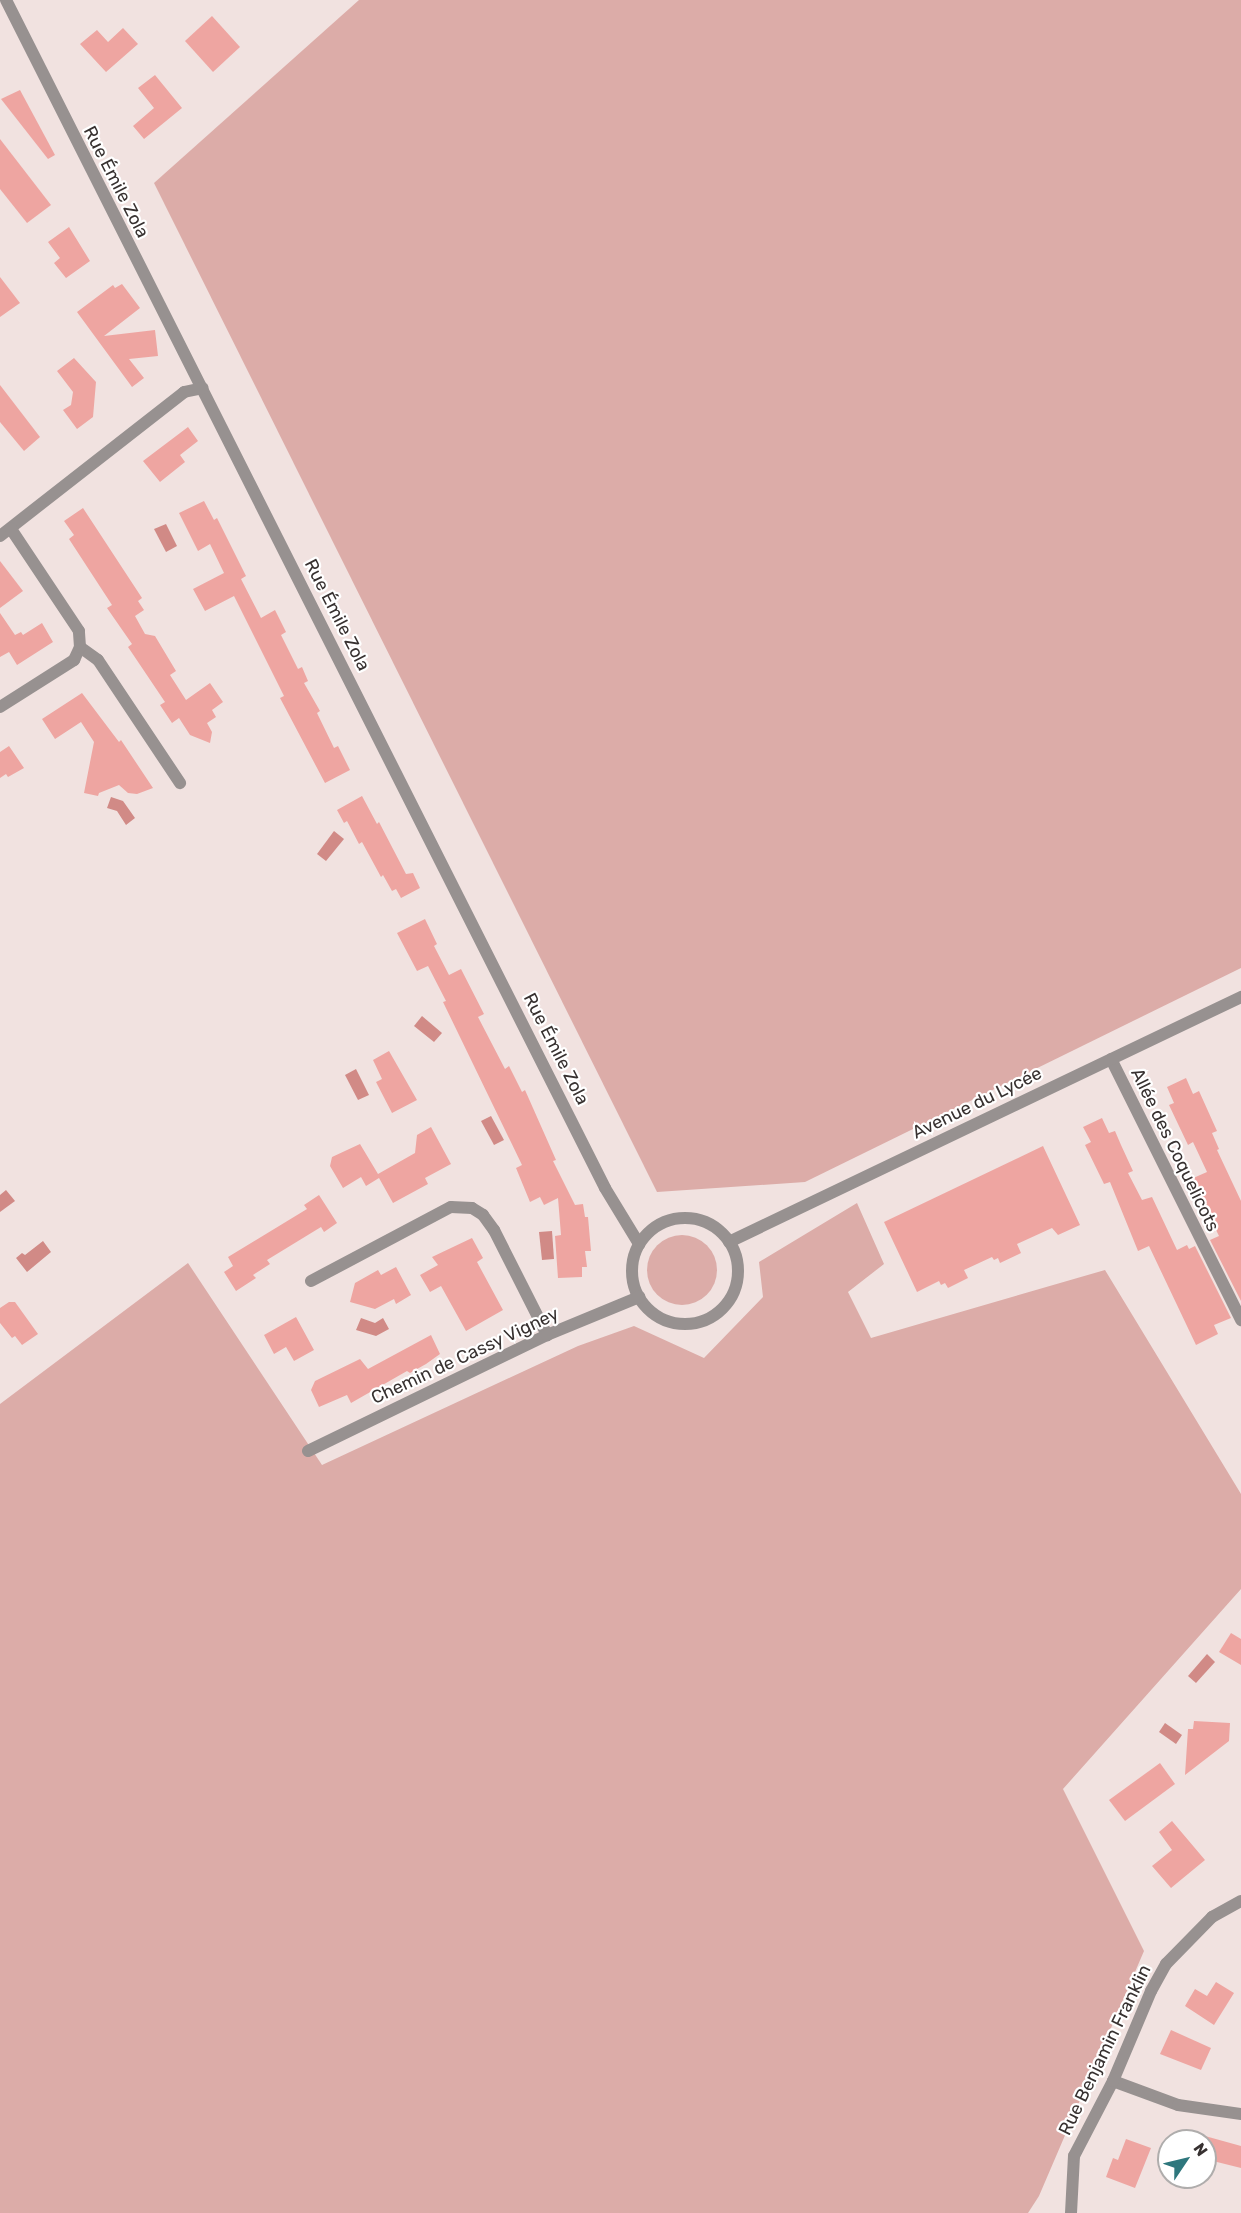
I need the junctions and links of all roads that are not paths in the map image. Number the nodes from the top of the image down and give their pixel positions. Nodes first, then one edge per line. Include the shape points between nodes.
1 (6, 0) edge
2 (203, 388) junction
3 (5, 532) edge
4 (80, 647) junction
5 (0, 707) edge
6 (180, 783) dead end
7 (1241, 998) edge
8 (1111, 1059) junction
9 (729, 1242) junction
10 (639, 1244) junction
11 (311, 1281) dead end
12 (639, 1297) junction
13 (1241, 1320) edge
14 (547, 1335) junction
15 (308, 1451) dead end
16 (1241, 1901) edge
17 (1113, 2081) junction
18 (1241, 2114) edge
19 (1071, 2213) edge

1 - 2 street, Rue Émile Zola
2 - 3 street via 184,392
2 - 10 street, Rue Émile Zola via 605,1188
3 - 4 street via 79,631
4 - 5 street via 74,660
4 - 6 street via 98,660
7 - 8 street, Avenue du Lycée
8 - 9 street, Avenue du Lycée
8 - 13 street, Allée des Coquelicots
9 - 10 street via 717,1229 684,1218 659,1226
9 - 12 street via 737,1266 734,1291 712,1317 688,1324 664,1320
10 - 12 street via 632,1270
11 - 14 street via 451,1207 472,1208 494,1230
12 - 14 street, Chemin de Cassy Vigney
14 - 15 street, Chemin de Cassy Vigney
16 - 17 street, Rue Benjamin Franklin via 1212,1917 1166,1964
17 - 18 street via 1178,2105
17 - 19 street, Rue Benjamin Franklin via 1074,2156

